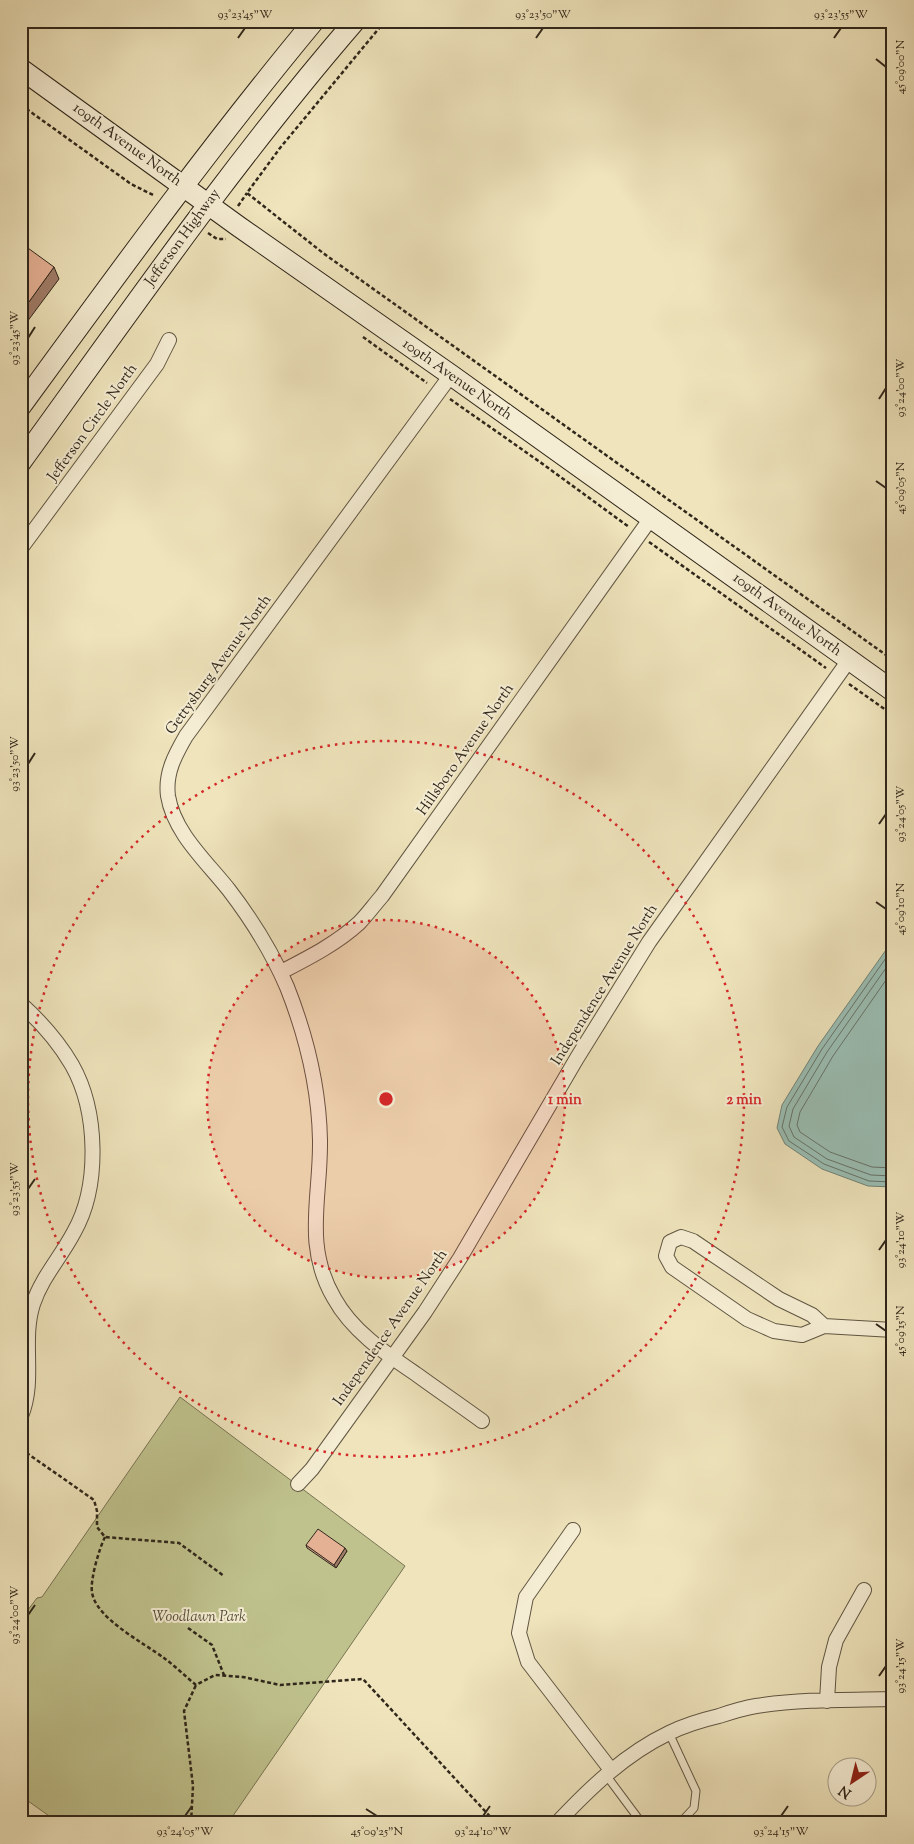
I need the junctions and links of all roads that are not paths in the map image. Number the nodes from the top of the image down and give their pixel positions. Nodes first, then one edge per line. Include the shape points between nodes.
1 (314, 21) edge
2 (355, 21) edge
3 (21, 69) edge
4 (184, 186) junction
5 (208, 204) junction
6 (169, 340) dead end
7 (451, 375) junction
8 (21, 406) edge
9 (21, 462) edge
10 (651, 518) junction
11 (21, 548) edge
12 (844, 668) junction
13 (893, 691) edge
14 (280, 972) junction
15 (21, 1004) edge
16 (824, 1326) junction
17 (893, 1330) edge
18 (392, 1358) junction
19 (21, 1416) edge
20 (482, 1421) dead end
21 (298, 1484) dead end
22 (573, 1530) dead end
23 (864, 1590) dead end
24 (893, 1699) edge
25 (827, 1701) junction
26 (669, 1732) junction
27 (608, 1772) junction
28 (557, 1823) edge
29 (646, 1823) edge
30 (680, 1823) edge

1 - 4 street, Jefferson Highway
2 - 5 street, Jefferson Highway via 299,86
3 - 4 street, 109th Avenue North
4 - 5 street, 109th Avenue North
4 - 8 street, Jefferson Highway
5 - 7 street, 109th Avenue North
5 - 9 street, Jefferson Highway
6 - 11 street, Jefferson Circle North via 157,364
7 - 10 street, 109th Avenue North
7 - 14 street, Gettysburg Avenue North via 186,736 168,774 168,795 174,817 257,928
10 - 12 street, 109th Avenue North
10 - 14 street, Hillsboro Avenue North via 382,896 360,922 339,938
12 - 13 street, 109th Avenue North
12 - 18 street, Independence Avenue North via 649,942 460,1258
14 - 18 street, Gettysburg Avenue North via 308,1051 317,1095 320,1139 315,1217 321,1273 351,1322
15 - 19 street via 54,1038 73,1066 92,1132 88,1198 74,1232 42,1283 33,1306 28,1346 30,1382
16 - 16 street via 812,1314 778,1299 693,1241 681,1237 670,1242 666,1256 672,1267 747,1319 774,1331 802,1335
16 - 17 street
18 - 20 street, Gettysburg Avenue North
18 - 21 street, Independence Avenue North
22 - 27 street via 526,1597 519,1633 528,1662
23 - 25 street via 836,1640 829,1667
24 - 25 street
25 - 26 street via 755,1706
26 - 27 street
26 - 30 lane via 696,1791 694,1808
27 - 28 street
27 - 29 lane via 638,1818

